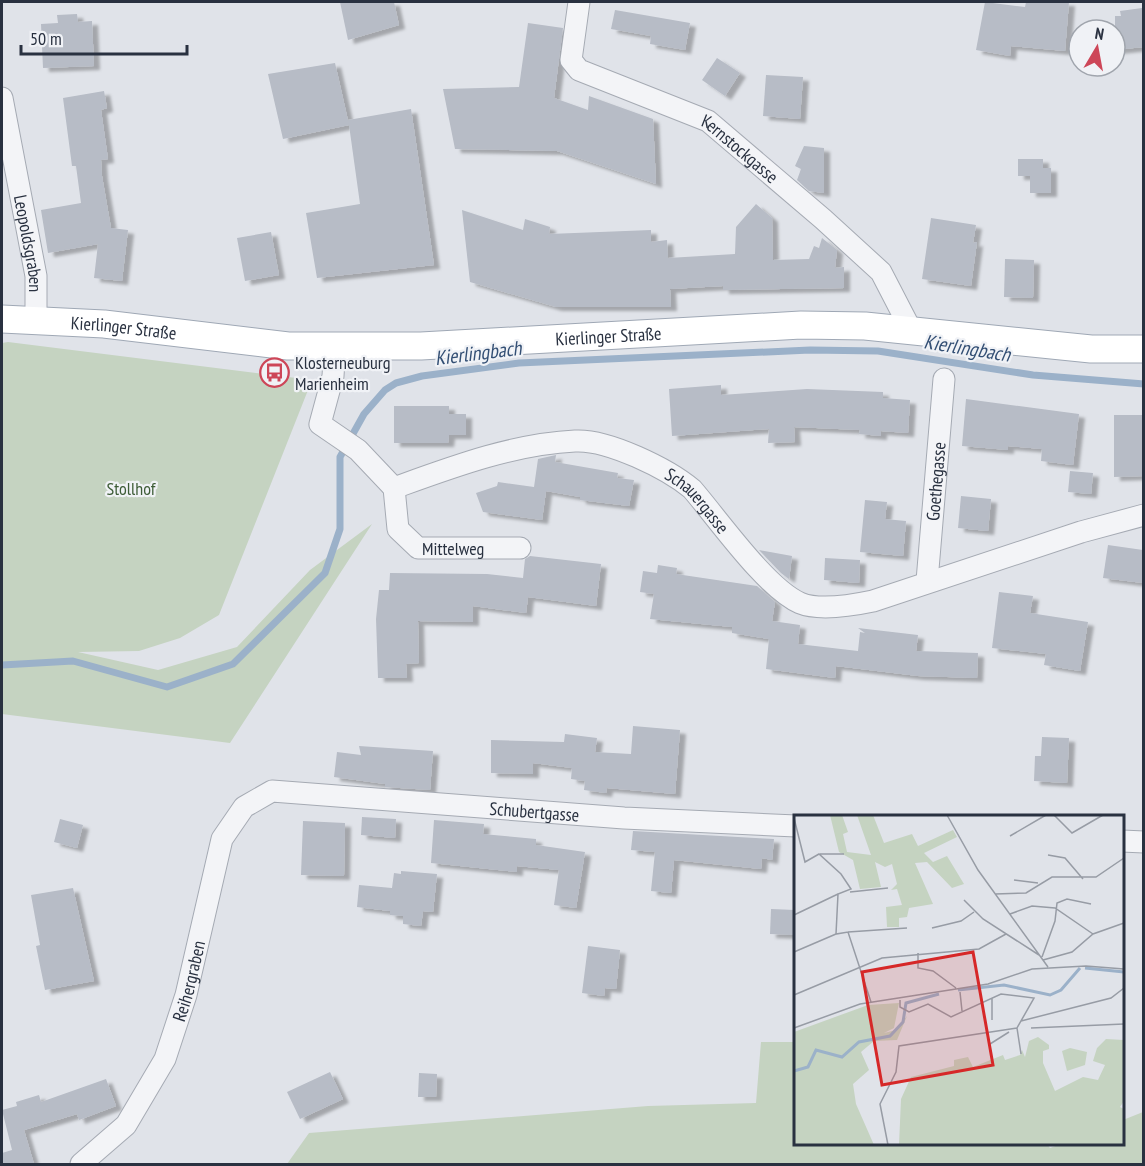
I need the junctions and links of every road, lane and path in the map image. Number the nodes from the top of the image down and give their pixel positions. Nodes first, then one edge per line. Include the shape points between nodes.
1 (579, 2) edge
2 (2, 98) edge
3 (2, 319) edge
4 (36, 320) junction
5 (911, 330) junction
6 (335, 346) junction
7 (1143, 349) edge
8 (944, 379) dead end
9 (394, 488) junction
10 (1143, 514) edge
11 (520, 548) dead end
12 (927, 582) junction
13 (272, 791) joint
14 (794, 826) edge
15 (1124, 841) edge
16 (1143, 842) edge
17 (81, 1164) edge

1 - 5 street, Kernstockgasse via 571,60 579,70 708,121 881,272
2 - 4 street, Leopoldsgraben via 36,276
3 - 4 main road, Kierlinger Straße
4 - 6 main road, Kierlinger Straße via 288,346
5 - 6 main road, Kierlinger Straße via 801,325 476,343
5 - 7 main road, Kierlinger Straße via 1091,349
6 - 9 street via 333,376 320,424 358,450
8 - 12 street, Goethegasse
9 - 11 street, Mittelweg via 398,529 418,548
9 - 12 street, Schauergasse via 483,457 589,442 680,478 773,583 799,602 848,606
10 - 12 street, Schauergasse
13 - 14 street, Schubertgasse via 624,818
13 - 17 street, Reihergraben via 244,807 222,838 186,995 165,1059 126,1125
15 - 16 street

